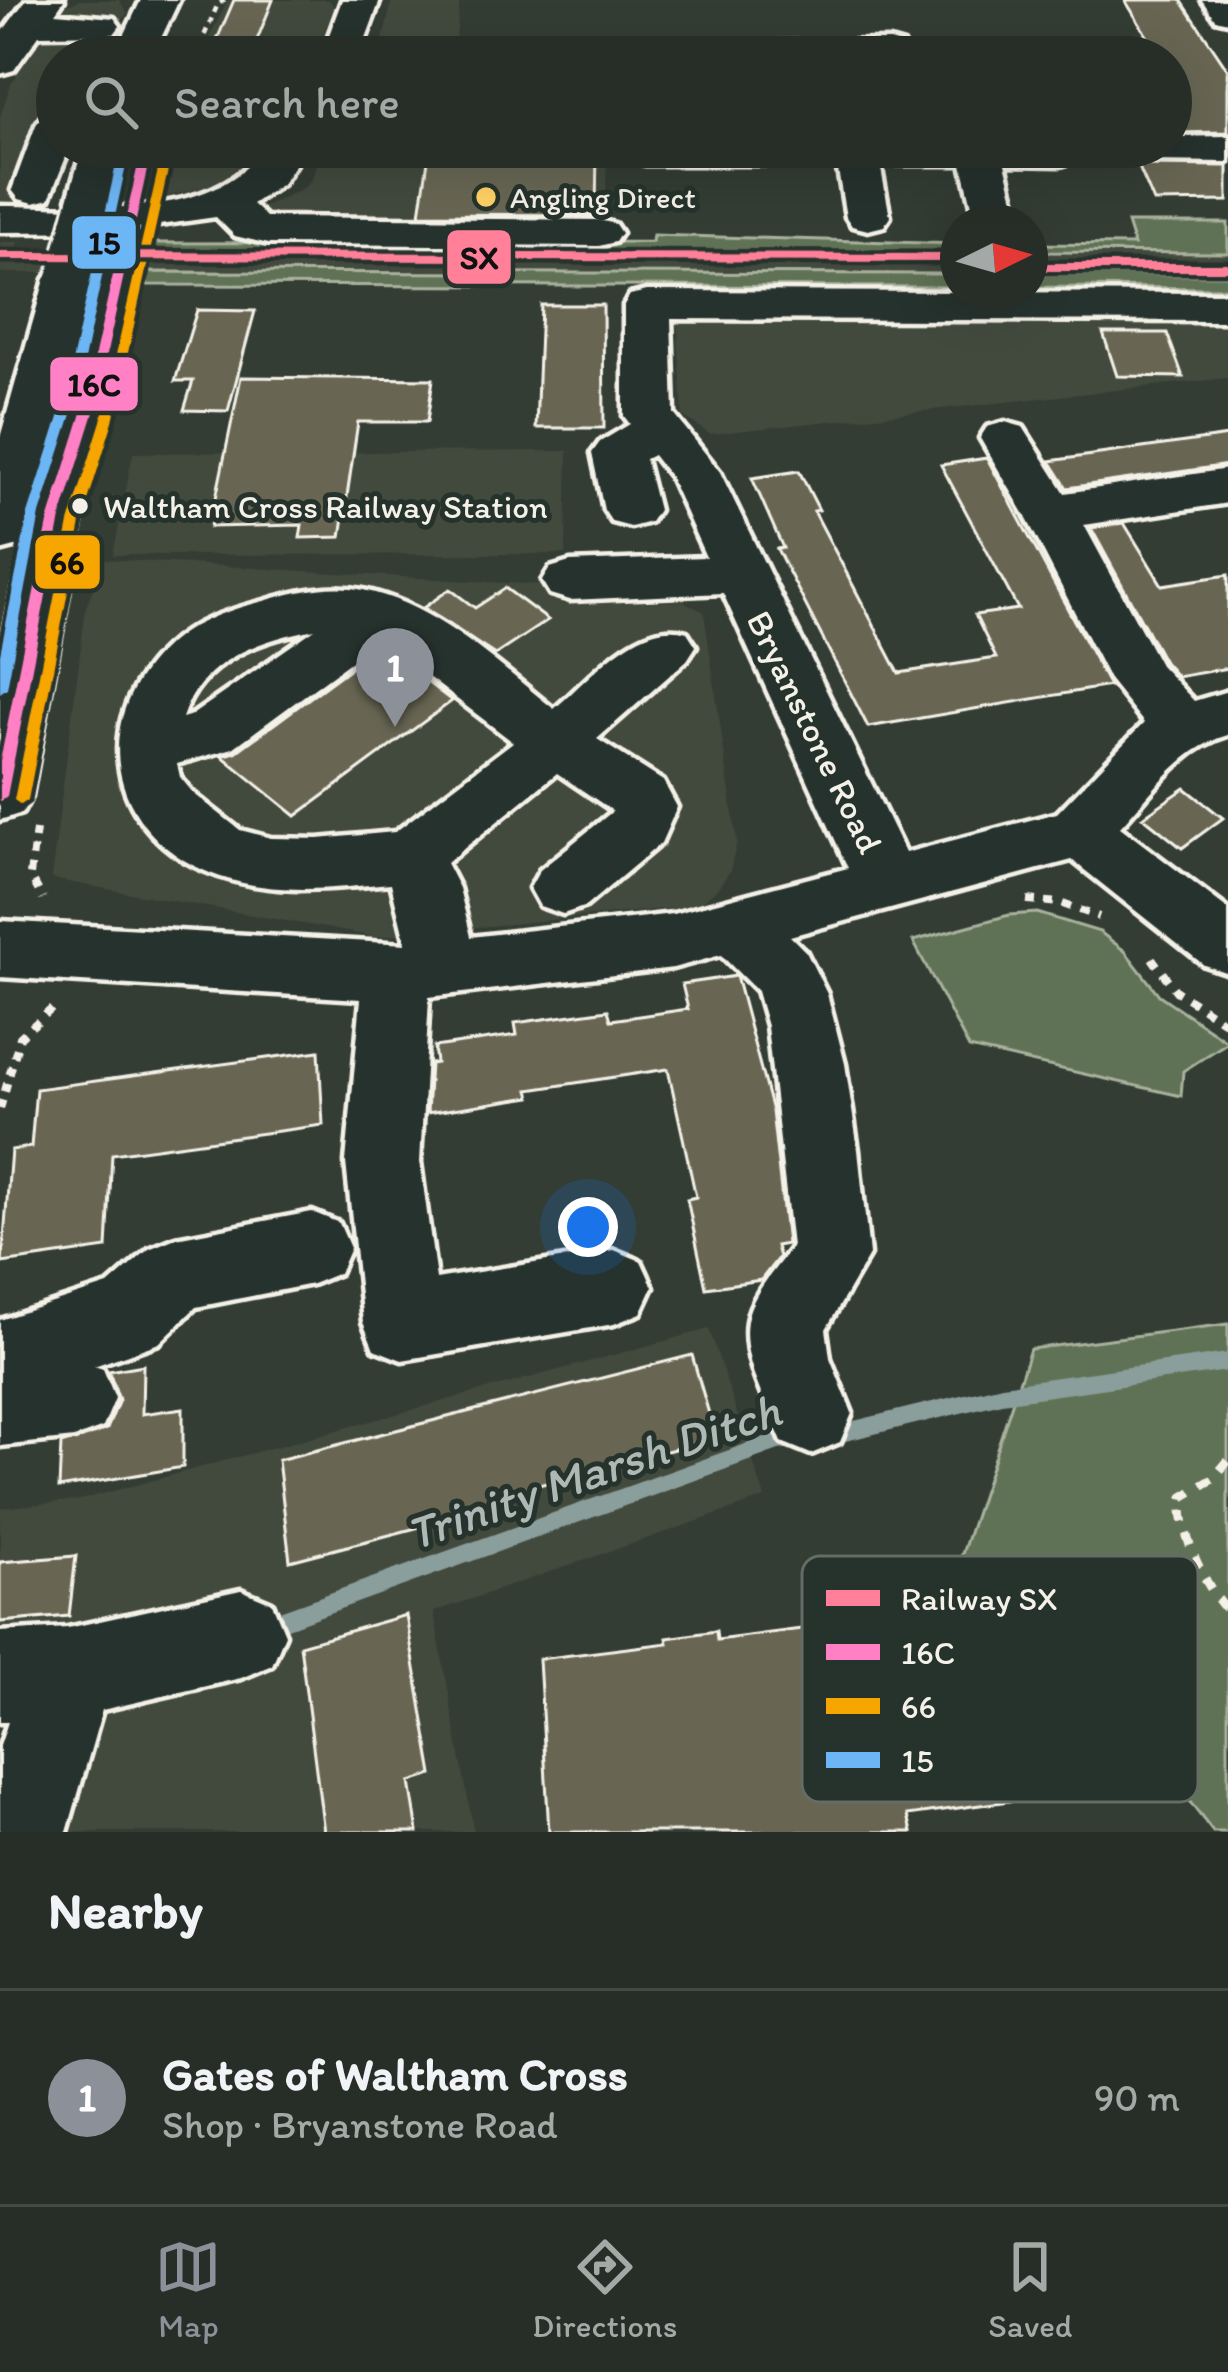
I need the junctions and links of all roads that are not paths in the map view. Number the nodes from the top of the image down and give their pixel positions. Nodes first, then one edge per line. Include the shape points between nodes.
1 (361, 0) edge
2 (1221, 0) edge
3 (179, 3) edge
4 (36, 11) edge
5 (1228, 11) edge
6 (99, 31) edge
7 (151, 36) edge
8 (176, 36) edge
9 (348, 36) edge
10 (0, 62) edge
11 (1192, 149) edge
12 (1228, 149) edge
13 (42, 168) edge
14 (111, 168) edge
15 (138, 168) edge
16 (273, 168) edge
17 (859, 168) edge
18 (984, 168) edge
19 (34, 190) dead end
20 (123, 202) junction
21 (225, 202) junction
22 (993, 204) edge
23 (868, 218) dead end
24 (0, 219) edge
25 (599, 233) dead end
26 (108, 278) junction
27 (889, 305) junction
28 (1228, 307) edge
29 (948, 351) dead end
30 (1005, 438) dead end
31 (677, 450) junction
32 (1228, 486) edge
33 (632, 510) dead end
34 (1051, 513) junction
35 (0, 533) edge
36 (739, 574) junction
37 (570, 581) dead end
38 (667, 646) dead end
39 (1205, 720) edge
40 (555, 742) junction
41 (0, 796) edge
42 (1079, 830) junction
43 (410, 856) junction
44 (887, 883) junction
45 (562, 888) dead end
46 (735, 928) junction
47 (1228, 946) edge
48 (0, 949) edge
49 (422, 971) junction
50 (312, 1248) dead end
51 (614, 1287) dead end
52 (0, 1364) edge
53 (811, 1413) dead end
54 (241, 1634) dead end
55 (34, 1675) edge
56 (20, 1832) edge

1 - 9 street
2 - 5 street
3 - 7 street
3 - 8 street
4 - 6 street
4 - 10 street
11 - 12 street
13 - 19 street
14 - 20 street
15 - 20 street
16 - 21 street
17 - 23 street
18 - 22 street
20 - 21 street via 173,212
20 - 24 street
20 - 26 street, bridge
21 - 25 street via 251,227
26 - 35 street
26 - 41 street via 87,416 55,518
27 - 28 street
27 - 29 street
27 - 31 street, Bryanstone Road via 647,305 649,416
30 - 34 street
31 - 33 street via 617,453
31 - 36 street, Bryanstone Road
32 - 34 street
34 - 39 street via 1138,679
36 - 37 street
36 - 44 street, Bryanstone Road
38 - 40 street
39 - 42 street
40 - 43 street
40 - 43 street via 428,646 377,614 339,606 263,618 200,650 165,686 149,727 149,779 182,823 226,852 269,862
40 - 45 street via 646,807 639,826
42 - 44 street
42 - 47 street
43 - 49 street via 426,887
44 - 46 street, Bryanstone Road
46 - 49 street, Bryanstone Road
46 - 53 street via 783,974 806,1048 831,1255 786,1321
48 - 49 street, Bryanstone Road
49 - 51 street via 388,1054 383,1162 402,1322
50 - 52 street via 176,1275 131,1316
54 - 55 street
55 - 56 street

